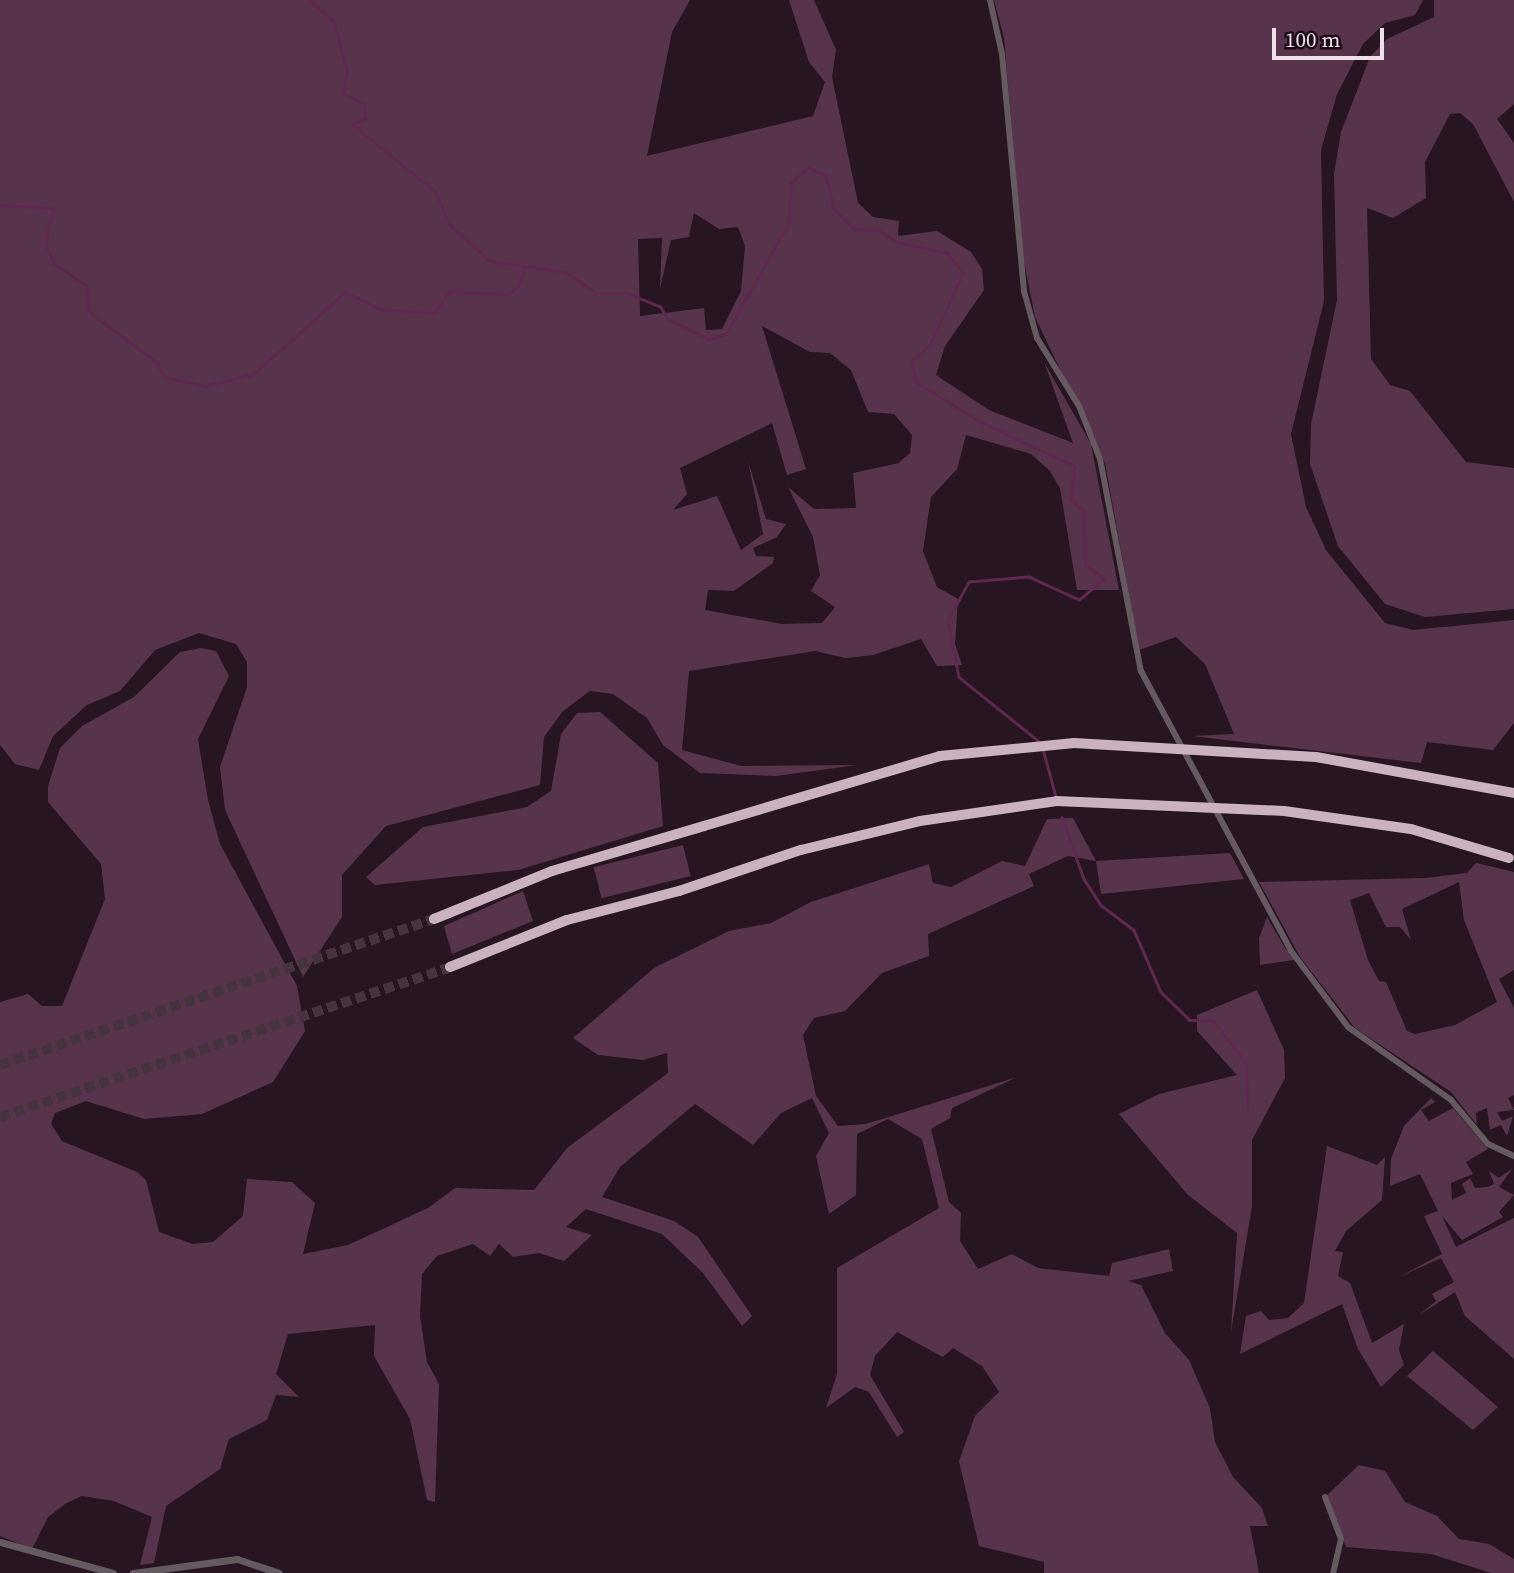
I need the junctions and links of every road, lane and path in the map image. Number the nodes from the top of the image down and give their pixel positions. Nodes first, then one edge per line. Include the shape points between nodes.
1 (990, 0) edge
2 (1514, 793) edge
3 (1511, 859) edge
4 (434, 919) tunnel mouth
5 (450, 967) tunnel mouth
6 (1514, 1156) edge
7 (1325, 1497) dead end
8 (0, 1542) edge
9 (113, 1573) edge
10 (133, 1573) edge
11 (279, 1573) edge
12 (1333, 1573) edge

1 - 6 street via 1002,54 1009,180 1032,320 1101,459 1139,665 1182,737 1228,839 1267,908 1348,1027 1451,1100 1488,1144
2 - 4 highway, bridge via 1304,756 1074,743 940,757 552,871
3 - 5 highway, bridge via 1411,829 1296,812 1056,801 920,821 801,850 679,891 567,920
7 - 12 street via 1341,1539
8 - 9 street
10 - 11 street via 237,1559

